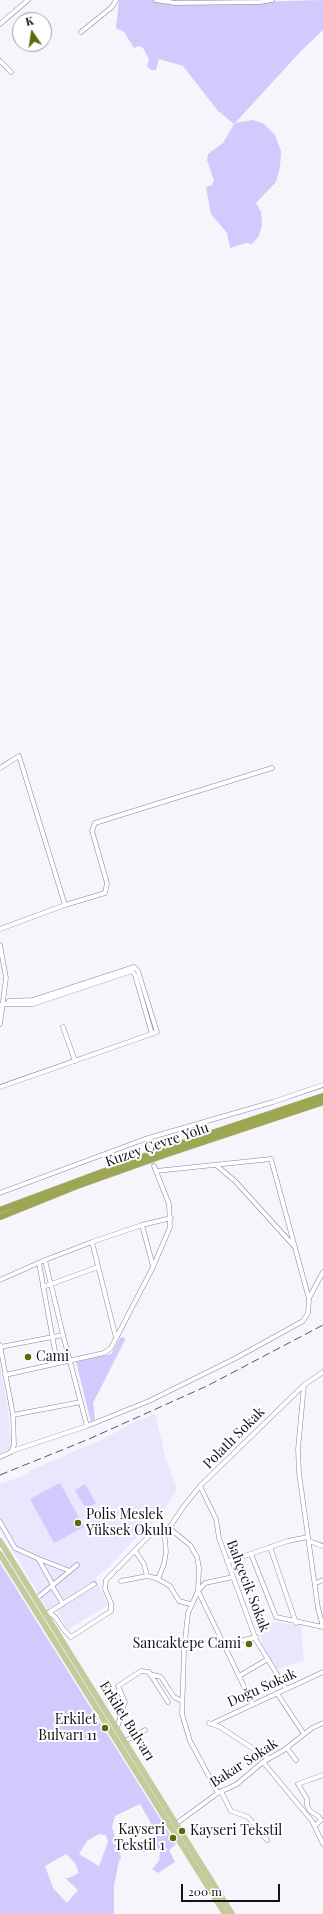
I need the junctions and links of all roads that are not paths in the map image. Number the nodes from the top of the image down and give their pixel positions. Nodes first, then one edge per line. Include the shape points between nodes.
1 (28, 0) edge
2 (116, 0) edge
3 (156, 0) edge
4 (272, 0) edge
5 (182, 1) edge
6 (0, 24) edge
7 (81, 32) dead end
8 (0, 62) edge
9 (10, 72) dead end
10 (0, 768) edge
11 (272, 768) dead end
12 (65, 905) junction
13 (0, 929) edge
14 (0, 945) edge
15 (135, 967) junction
16 (133, 972) junction
17 (3, 1004) edge
18 (0, 1024) edge
19 (63, 1027) dead end
20 (155, 1033) junction
21 (75, 1061) junction
22 (323, 1085) edge
23 (0, 1087) edge
24 (323, 1096) edge
25 (323, 1102) edge
26 (215, 1164) junction
27 (154, 1166) tunnel mouth
28 (156, 1171) junction
29 (0, 1193) edge
30 (0, 1210) edge
31 (0, 1217) edge
32 (171, 1218) junction
33 (142, 1225) junction
34 (92, 1242) junction
35 (293, 1245) junction
36 (45, 1260) junction
37 (39, 1263) junction
38 (98, 1267) junction
39 (153, 1267) junction
40 (323, 1272) edge
41 (0, 1280) edge
42 (51, 1284) junction
43 (43, 1287) junction
44 (309, 1299) junction
45 (63, 1335) junction
46 (53, 1337) junction
47 (116, 1338) junction
48 (0, 1346) edge
49 (69, 1359) junction
50 (57, 1362) junction
51 (323, 1372) edge
52 (5, 1375) junction
53 (304, 1385) junction
54 (81, 1402) junction
55 (13, 1415) junction
56 (87, 1426) junction
57 (12, 1450) junction
58 (0, 1457) edge
59 (200, 1486) junction
60 (0, 1522) edge
61 (169, 1528) junction
62 (161, 1530) junction
63 (308, 1539) junction
64 (0, 1541) edge
65 (323, 1546) edge
66 (270, 1548) junction
67 (135, 1552) junction
68 (0, 1554) edge
69 (251, 1554) junction
70 (39, 1559) junction
71 (227, 1562) junction
72 (77, 1565) dead end
73 (70, 1571) junction
74 (147, 1576) junction
75 (233, 1577) junction
76 (158, 1579) junction
77 (323, 1580) edge
78 (121, 1581) dead end
79 (316, 1583) junction
80 (94, 1584) dead end
81 (53, 1586) junction
82 (198, 1591) junction
83 (36, 1599) junction
84 (63, 1604) junction
85 (190, 1604) junction
86 (47, 1613) junction
87 (296, 1623) junction
88 (323, 1627) edge
89 (256, 1638) junction
90 (224, 1645) junction
91 (268, 1659) junction
92 (323, 1672) edge
93 (150, 1674) junction
94 (239, 1676) junction
95 (286, 1689) junction
96 (277, 1692) junction
97 (182, 1701) junction
98 (168, 1702) dead end
99 (252, 1703) junction
100 (323, 1723) edge
101 (117, 1728) junction
102 (145, 1730) dead end
103 (304, 1734) junction
104 (125, 1741) junction
105 (287, 1748) junction
106 (269, 1759) junction
107 (296, 1760) dead end
108 (263, 1762) junction
109 (323, 1775) edge
110 (220, 1792) junction
111 (177, 1823) junction
112 (315, 1826) junction
113 (267, 1840) dead end
114 (323, 1844) edge
115 (196, 1853) junction
116 (190, 1857) junction
117 (225, 1914) edge
118 (232, 1914) edge

1 - 6 street
2 - 7 street
3 - 5 street
4 - 5 street
8 - 9 street
10 - 12 street via 19,756
11 - 12 street via 96,823 92,830 107,890 104,894
12 - 13 street
14 - 17 street via 6,974
15 - 16 street
15 - 17 street via 32,1000 9,1001
15 - 20 street
16 - 17 street via 33,1004
16 - 20 street
17 - 18 street
19 - 21 street
20 - 21 street
21 - 23 street
22 - 29 street via 145,1139
24 - 30 highway, Kuzey Çevre Yolu via 157,1151
25 - 31 highway, Kuzey Çevre Yolu via 76,1186
26 - 28 street
26 - 35 street via 235,1181
26 - 35 street via 271,1159
27 - 28 street
28 - 32 street via 169,1204
32 - 33 street
32 - 39 street via 169,1232
33 - 34 street
33 - 39 street
34 - 36 street
34 - 38 street
35 - 44 street
36 - 37 street
36 - 42 street
37 - 41 street
37 - 43 street
38 - 42 street
38 - 47 street
39 - 47 street
40 - 44 street
42 - 43 street
42 - 45 street
43 - 46 street
44 - 56 street via 308,1313 303,1321 169,1391
45 - 46 street
45 - 49 street
46 - 48 street
46 - 50 street
47 - 49 street via 106,1352
48 - 52 street
49 - 50 street
49 - 54 street
50 - 52 street
51 - 53 street, Polatlı Sokak
52 - 55 street
53 - 59 street, Polatlı Sokak
53 - 63 street via 298,1465
54 - 55 street
54 - 56 street
55 - 57 street
56 - 57 street
57 - 58 street
59 - 61 street, Polatlı Sokak
59 - 71 street, Bahçecik Sokak via 216,1519
60 - 70 street via 15,1548
61 - 62 street
61 - 82 street via 190,1545 197,1557
62 - 67 street via 149,1536
62 - 76 street via 166,1552
63 - 65 street
63 - 66 street via 294,1539
63 - 79 street
64 - 83 main road, Erkilet Bulvarı
66 - 69 street
66 - 87 street
67 - 74 street via 144,1564
67 - 86 street via 106,1580 105,1589 111,1603 111,1611 71,1637 56,1618
68 - 116 main road, Erkilet Bulvarı
69 - 71 street
69 - 87 street via 276,1617
70 - 73 street
70 - 81 street
71 - 75 street, Bahçecik Sokak
72 - 73 street
73 - 81 street
74 - 76 street
74 - 78 street
75 - 82 street via 204,1583
75 - 89 street, Bahçecik Sokak
76 - 85 street via 170,1586 179,1601
77 - 79 street
79 - 88 street
80 - 84 street
81 - 83 street
81 - 84 street
82 - 85 street
82 - 90 street
83 - 86 main road, Erkilet Bulvarı
84 - 86 street
85 - 97 street via 184,1650
86 - 101 main road, Erkilet Bulvarı
87 - 88 street
89 - 90 street
89 - 91 street, Bahçecik Sokak
90 - 94 street
91 - 94 street
91 - 95 street, Bahçecik Sokak
92 - 95 street, Doğu Sokak
93 - 97 street via 161,1677 174,1697
93 - 98 street
93 - 101 street via 142,1670 118,1686 126,1702
94 - 99 street
95 - 96 street, Doğu Sokak
96 - 99 street, Doğu Sokak
96 - 103 street
97 - 110 street via 182,1714 189,1738
99 - 106 street, Doğu Sokak via 209,1723 220,1727
100 - 103 street, Bakar Sokak
101 - 104 main road, Erkilet Bulvarı
102 - 104 street
103 - 105 street, Bakar Sokak
104 - 111 main road, Erkilet Bulvarı
105 - 106 street, Bakar Sokak
105 - 107 street
106 - 108 street, Bakar Sokak
108 - 110 street, Bakar Sokak via 241,1781
108 - 112 street
109 - 112 street via 298,1784 307,1799 310,1811 321,1820
110 - 111 street, Bakar Sokak
110 - 113 street via 230,1810 248,1817
111 - 115 main road, Erkilet Bulvarı
112 - 114 street
115 - 116 main road
115 - 118 main road, Erkilet Bulvarı
116 - 117 main road, Erkilet Bulvarı

